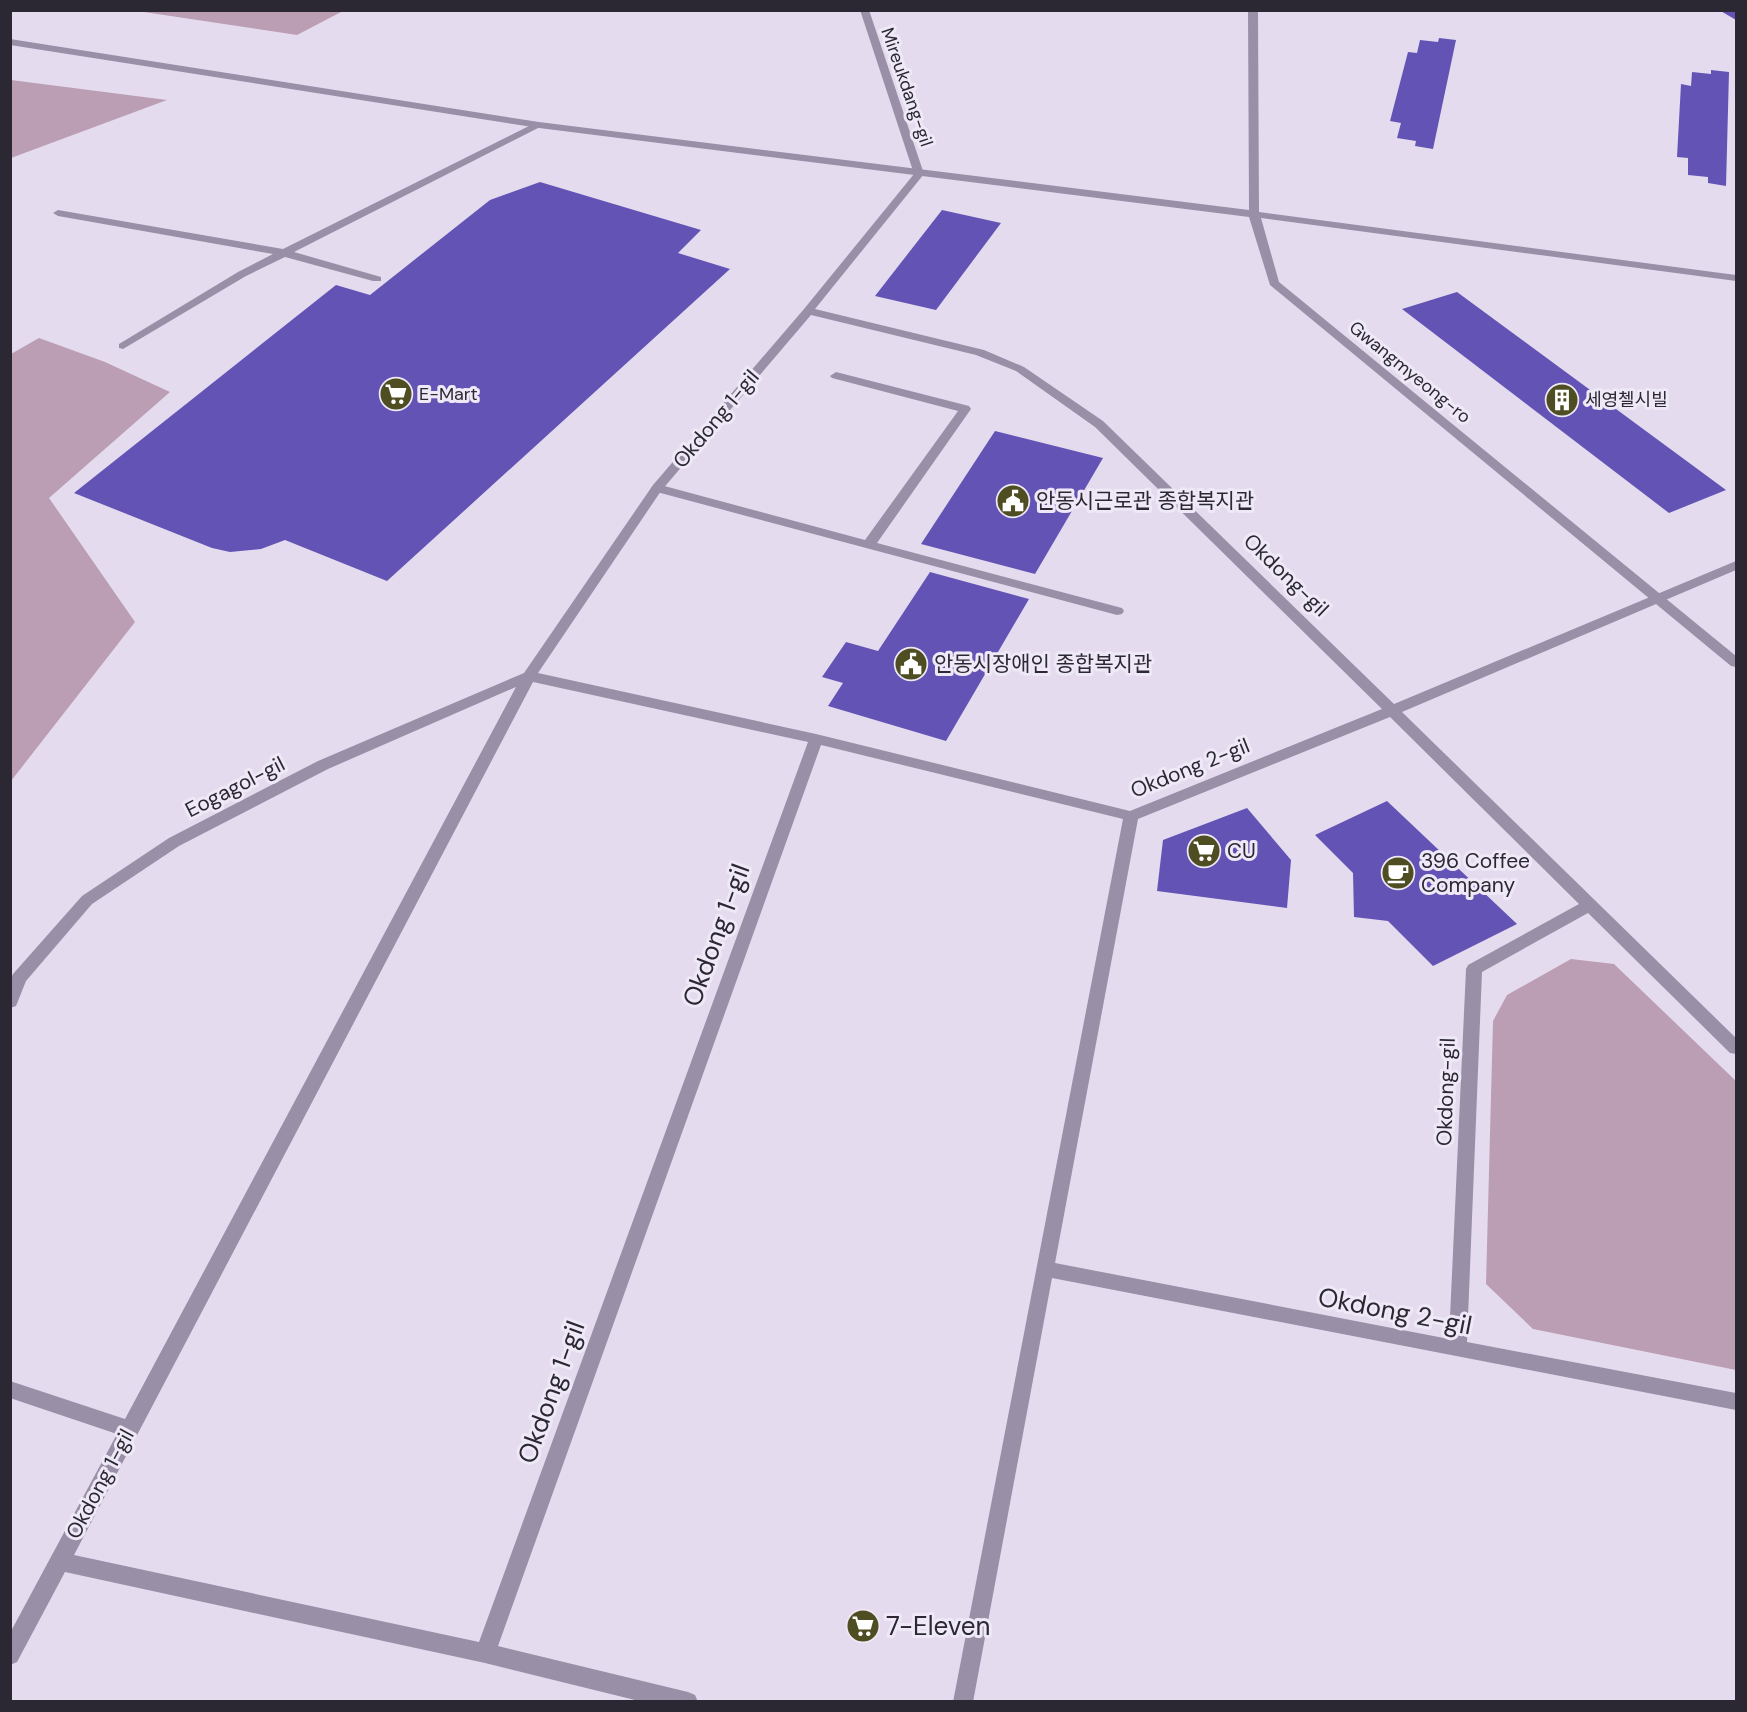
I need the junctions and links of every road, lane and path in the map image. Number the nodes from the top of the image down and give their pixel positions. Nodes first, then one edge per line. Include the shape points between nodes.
1 (864, 10) edge
2 (1253, 10) edge
3 (10, 42) edge
4 (539, 125) junction
5 (919, 174) junction
6 (58, 213) dead end
7 (1254, 214) junction
8 (285, 253) junction
9 (1737, 278) edge
10 (377, 279) dead end
11 (808, 311) junction
12 (123, 346) dead end
13 (836, 376) dead end
14 (657, 488) junction
15 (869, 544) junction
16 (1737, 565) edge
17 (1659, 598) junction
18 (1117, 611) dead end
19 (1737, 663) edge
20 (529, 676) junction
21 (1391, 711) junction
22 (816, 739) junction
23 (1131, 816) junction
24 (1589, 905) junction
25 (10, 1002) edge
26 (1737, 1048) edge
27 (1045, 1269) junction
28 (1458, 1349) junction
29 (10, 1389) edge
30 (1737, 1402) edge
31 (129, 1429) junction
32 (59, 1561) junction
33 (485, 1653) junction
34 (10, 1655) edge
35 (688, 1701) edge
36 (963, 1701) edge

1 - 5 street, Mireukdang-gil
2 - 7 street, Gwangmyeong-ro
3 - 4 street
4 - 5 street
4 - 8 street
5 - 7 street
5 - 11 street, Okdong 1-gil
6 - 8 street
7 - 9 street
7 - 17 street, Gwangmyeong-ro via 1274,284
8 - 10 street
8 - 12 street via 242,274
11 - 14 street, Okdong 1-gil
11 - 21 street, Okdong-gil via 980,352 1029,375 1099,424
13 - 15 street via 965,409
14 - 15 street
14 - 20 street, Okdong 1-gil
15 - 18 street
16 - 17 street, Okdong 2-gil
17 - 19 street, Gwangmyeong-ro
17 - 21 street, Okdong 2-gil
20 - 22 street
20 - 25 street, Eogagol-gil via 323,765 174,842 87,900 19,978
20 - 31 street, Okdong 1-gil
21 - 23 street, Okdong 2-gil
21 - 24 street, Okdong-gil
22 - 23 street
22 - 33 street, Okdong 1-gil
23 - 27 street, Okdong 2-gil
24 - 26 street, Okdong-gil
24 - 28 street, Okdong-gil via 1474,969
27 - 28 street, Okdong 2-gil
27 - 36 street, Okdong 2-gil
28 - 30 street, Okdong 2-gil
29 - 31 street
31 - 32 street, Okdong 1-gil
32 - 33 street, Okdong 1-gil
32 - 34 street, Okdong 1-gil
33 - 35 street

